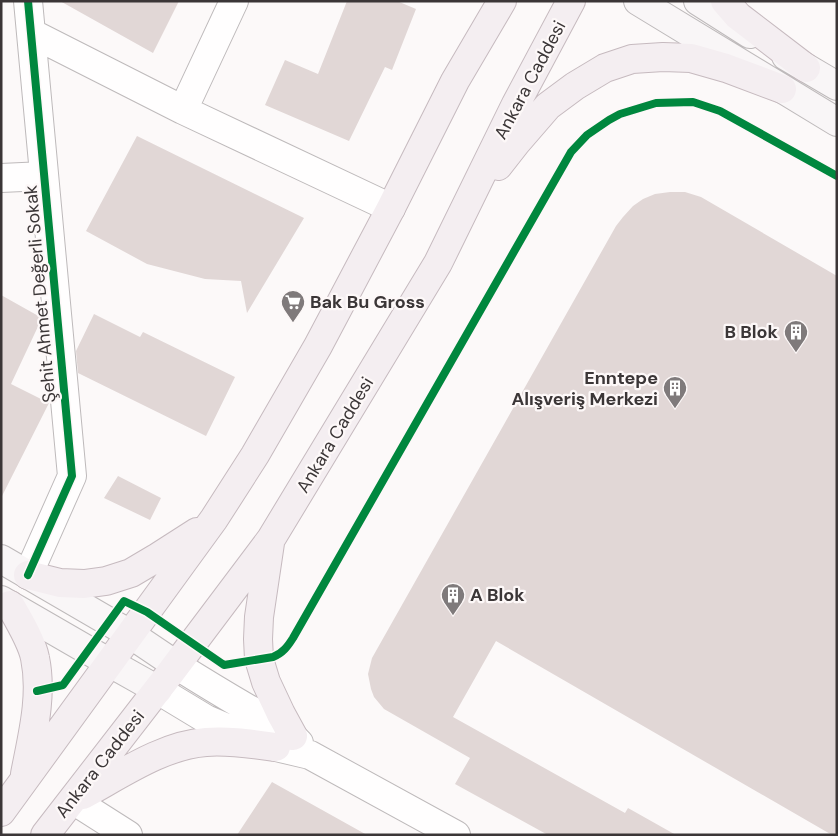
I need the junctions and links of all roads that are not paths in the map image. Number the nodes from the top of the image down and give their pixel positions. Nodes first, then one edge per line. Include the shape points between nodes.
1 (28, 1) edge
2 (234, 1) edge
3 (502, 1) edge
4 (571, 1) edge
5 (638, 1) edge
6 (698, 1) edge
7 (725, 1) edge
8 (31, 34) junction
9 (806, 68) junction
10 (837, 86) edge
11 (782, 89) junction
12 (183, 110) junction
13 (837, 122) edge
14 (44, 176) junction
15 (1, 178) edge
16 (391, 208) junction
17 (438, 263) junction
18 (214, 519) junction
19 (271, 539) junction
20 (1, 559) edge
21 (28, 575) junction
22 (6, 602) edge
23 (130, 634) junction
24 (110, 663) junction
25 (176, 665) junction
26 (158, 690) junction
27 (293, 746) junction
28 (23, 783) junction
29 (73, 800) junction
30 (1, 812) edge
31 (421, 826) edge
32 (46, 835) edge
33 (128, 835) edge
34 (456, 835) edge

1 - 8 street, Şehit Ahmet Değerli Sokak
2 - 12 street
3 - 16 main road via 455,81
4 - 17 main road, Ankara Caddesi
5 - 11 main road
6 - 9 main road
7 - 9 main road via 738,16
8 - 12 street
8 - 14 street, Şehit Ahmet Değerli Sokak
9 - 10 main road
11 - 13 main road
11 - 17 main road via 691,58 632,59 605,68 548,106 516,143 477,194
12 - 16 street
14 - 15 street
14 - 21 street, Şehit Ahmet Değerli Sokak via 72,476
16 - 18 main road via 318,346
17 - 19 main road, Ankara Caddesi
18 - 21 main road via 131,573 106,581 60,583
18 - 23 main road
19 - 25 main road, Ankara Caddesi
19 - 27 main road via 263,586 259,659
20 - 21 main road
21 - 23 main road
22 - 24 main road
22 - 28 main road via 35,657 38,680 33,732
23 - 24 main road
23 - 25 main road
24 - 26 main road
24 - 28 main road
25 - 26 main road, Ankara Caddesi
25 - 27 street
26 - 27 street via 206,719 248,737
26 - 29 main road, Ankara Caddesi
27 - 29 main road via 224,742 189,744 144,762
27 - 31 street
28 - 30 main road
29 - 32 main road, Ankara Caddesi
29 - 33 street
31 - 34 street

